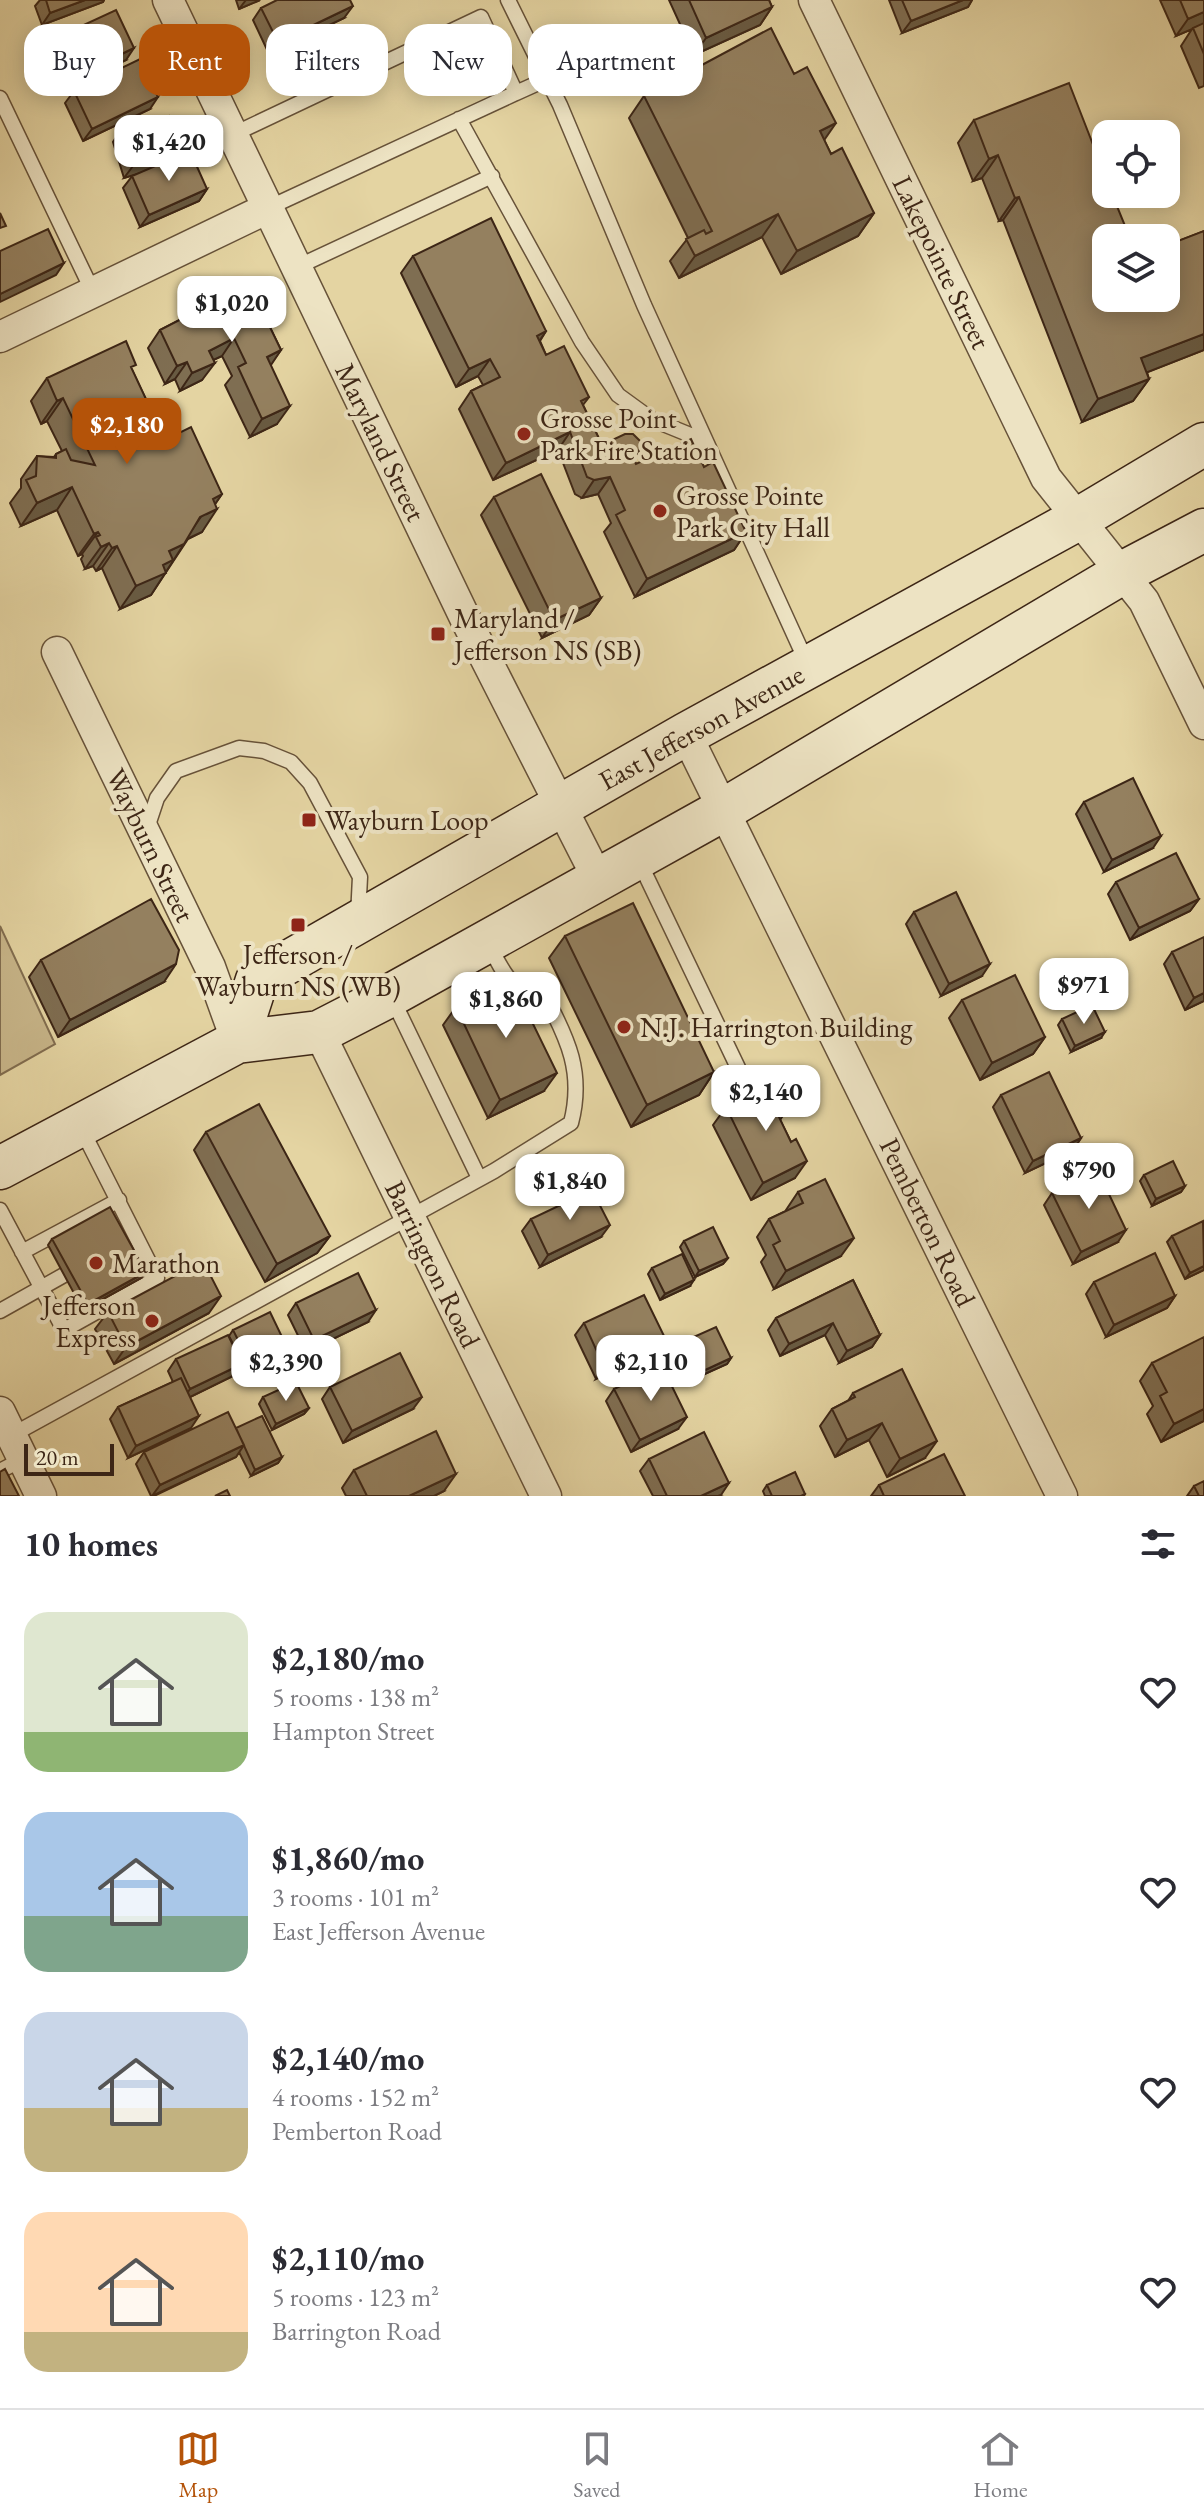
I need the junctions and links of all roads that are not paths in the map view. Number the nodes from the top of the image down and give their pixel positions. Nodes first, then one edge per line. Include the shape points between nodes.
1 (168, 0) edge
2 (508, 0) edge
3 (814, 0) edge
4 (528, 41) edge
5 (528, 88) edge
6 (516, 93) junction
7 (554, 96) edge
8 (0, 98) edge
9 (459, 119) junction
10 (234, 134) junction
11 (492, 176) junction
12 (268, 208) junction
13 (297, 267) junction
14 (93, 292) junction
15 (0, 337) edge
16 (705, 441) junction
17 (1204, 444) edge
18 (1080, 518) junction
19 (1204, 530) edge
20 (1124, 572) junction
21 (57, 652) dead end
22 (808, 667) junction
23 (1204, 724) edge
24 (686, 734) junction
25 (559, 807) junction
26 (725, 809) junction
27 (145, 832) junction
28 (638, 859) junction
29 (599, 881) junction
30 (357, 923) junction
31 (487, 942) junction
32 (391, 995) junction
33 (319, 1032) junction
34 (237, 1042) junction
35 (741, 1074) dead end
36 (80, 1125) junction
37 (0, 1168) edge
38 (479, 1178) junction
39 (119, 1200) junction
40 (0, 1210) edge
41 (408, 1215) junction
42 (137, 1235) junction
43 (122, 1243) edge
44 (22, 1252) junction
45 (64, 1275) edge
46 (41, 1288) junction
47 (0, 1311) edge
48 (9, 1444) edge
49 (41, 1496) edge
50 (546, 1496) edge
51 (1062, 1496) edge

1 - 10 street, Maryland Street
2 - 4 lane
3 - 18 street, Lakepointe Street via 1046,478
5 - 6 lane
6 - 9 lane
6 - 10 lane via 481,17
7 - 16 lane
8 - 14 lane
9 - 11 lane
9 - 12 lane
10 - 12 street, Maryland Street
11 - 13 lane
11 - 16 lane via 582,342 618,395 651,419
12 - 13 street, Maryland Street
12 - 14 street
13 - 25 street, Maryland Street
14 - 15 street
16 - 22 lane
17 - 18 main road, East Jefferson Avenue
18 - 20 street, Lakepointe Street
18 - 22 main road, East Jefferson Avenue
19 - 20 main road
20 - 23 street via 1144,601
20 - 26 main road
21 - 27 street, Wayburn Street
22 - 24 main road, East Jefferson Avenue
24 - 25 main road, East Jefferson Avenue
24 - 26 street, Pemberton Road
25 - 29 street, Maryland Street
25 - 30 main road, East Jefferson Avenue
26 - 28 main road
26 - 51 street, Pemberton Road
27 - 30 lane via 157,798 176,771 239,748 291,762 310,783 360,877
27 - 34 street, Wayburn Street via 210,967
28 - 29 main road
28 - 35 lane
29 - 31 main road
30 - 34 main road, East Jefferson Avenue via 257,980
31 - 32 main road
31 - 38 lane via 522,993 545,996 570,1042 578,1077 571,1123
32 - 33 main road
32 - 38 lane
33 - 34 main road
33 - 41 street, Barrington Road
34 - 36 main road
36 - 37 main road
36 - 39 lane
38 - 41 lane
39 - 42 lane
39 - 44 lane
40 - 44 lane
41 - 48 lane
41 - 50 street, Barrington Road
42 - 43 lane
42 - 46 lane via 157,1278 64,1330
44 - 46 lane
45 - 46 lane
46 - 47 lane
48 - 49 street

